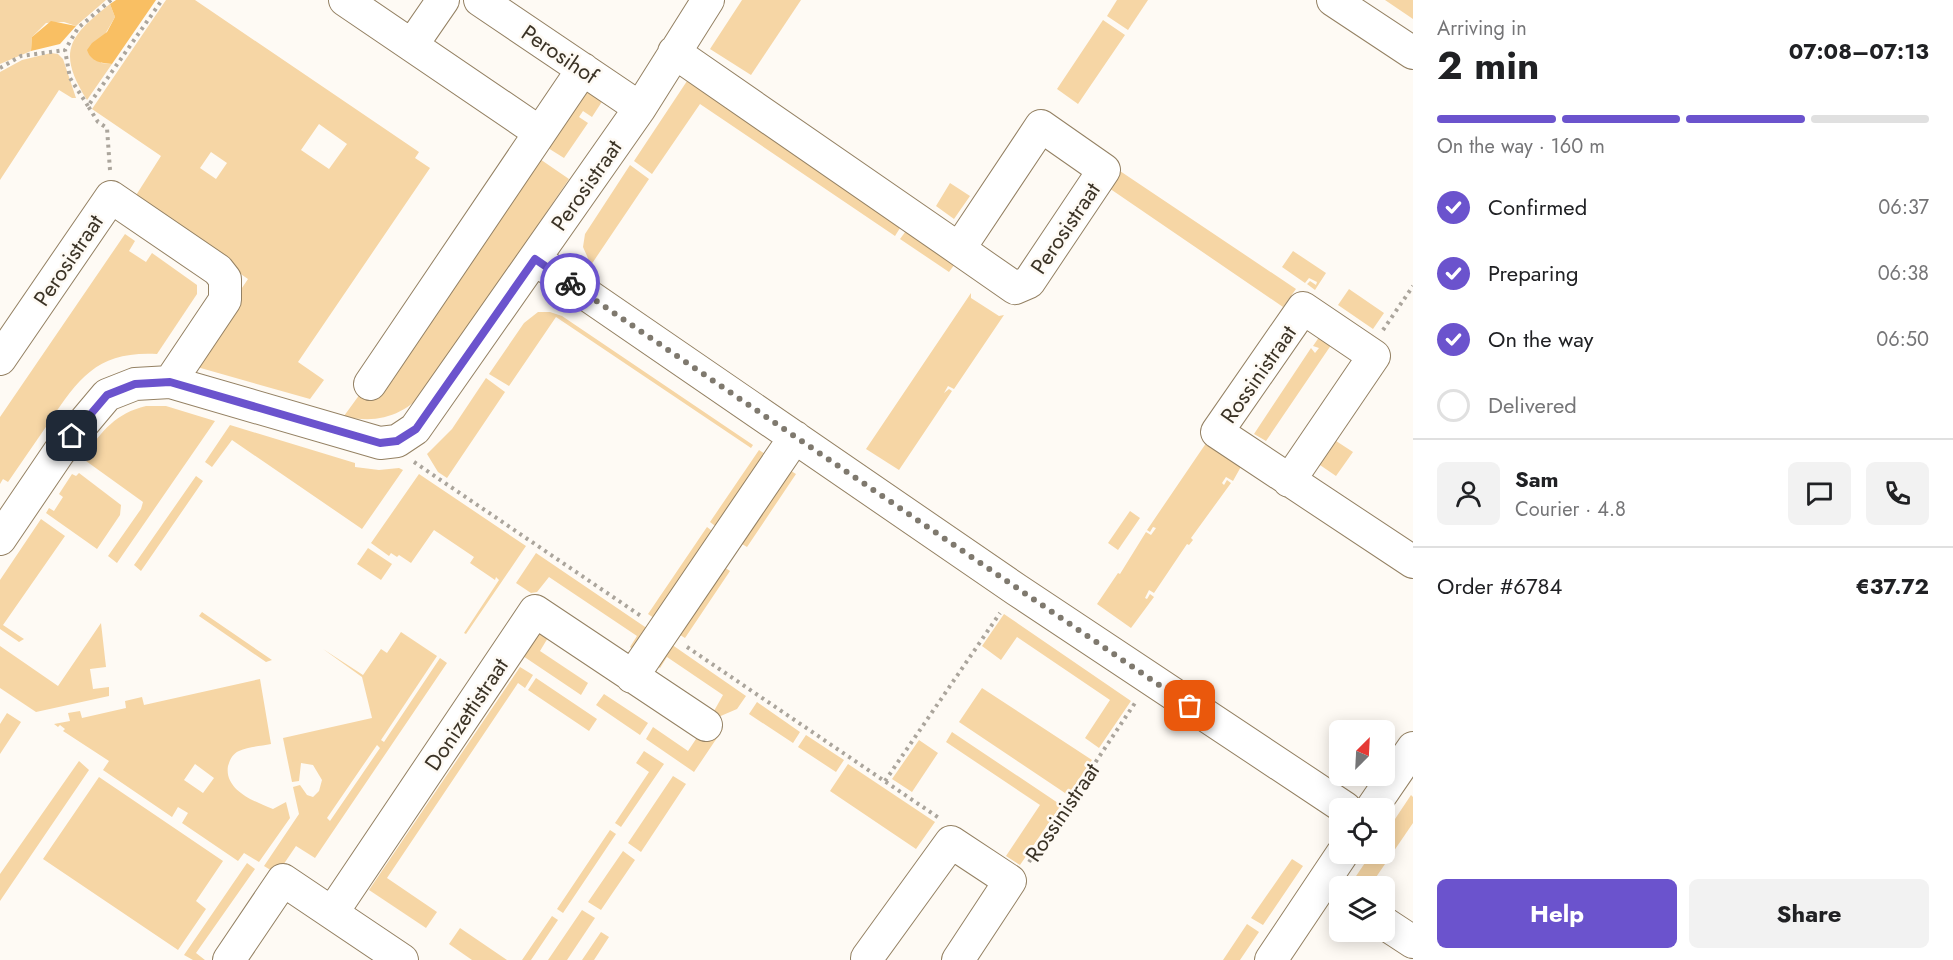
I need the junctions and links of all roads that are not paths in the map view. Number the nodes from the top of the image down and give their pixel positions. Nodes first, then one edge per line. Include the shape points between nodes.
1 (345, 0) edge
2 (442, 0) edge
3 (480, 0) edge
4 (708, 0) edge
5 (1342, 2) edge
6 (412, 45) junction
7 (674, 52) junction
8 (1413, 53) edge
9 (583, 69) junction
10 (640, 108) junction
11 (539, 132) junction
12 (959, 249) junction
13 (535, 259) junction
14 (0, 359) edge
15 (170, 382) junction
16 (370, 384) dead end
17 (795, 437) junction
18 (1289, 481) junction
19 (0, 539) edge
20 (1413, 562) edge
21 (632, 677) junction
22 (706, 725) dead end
23 (1413, 748) edge
24 (1330, 798) edge
25 (1379, 798) edge
26 (1329, 889) edge
27 (332, 913) junction
28 (1395, 930) edge
29 (1413, 942) edge
30 (229, 960) edge
31 (402, 960) edge
32 (869, 960) edge
33 (958, 960) edge
34 (1271, 960) edge

1 - 6 street
2 - 6 street
3 - 9 street, Perosihof
4 - 7 street, Perosistraat
5 - 8 street
6 - 11 street
7 - 10 street, Perosistraat
7 - 12 street, Perosistraat
9 - 10 street, Perosihof
9 - 11 street
10 - 13 street, Perosistraat
11 - 16 street
12 - 12 street, Perosistraat via 1015,288 1029,282 1104,170 1041,126
13 - 15 street, Perosistraat via 416,429 397,441 380,443 337,433
13 - 17 street
14 - 15 street, Perosistraat via 111,197 218,270 225,279 225,300
15 - 19 street, Perosistraat via 135,384 107,395 58,452
17 - 21 street
17 - 24 street
18 - 18 street, Rossinistraat via 1374,356 1303,308 1217,432
18 - 20 street, Rossinistraat
21 - 22 street, Donizettistraat
21 - 27 street, Donizettistraat via 536,611
23 - 25 street
26 - 34 street
27 - 30 street via 283,880
27 - 31 street
28 - 29 street
32 - 33 street, Rossinistraat via 951,842 1010,881

